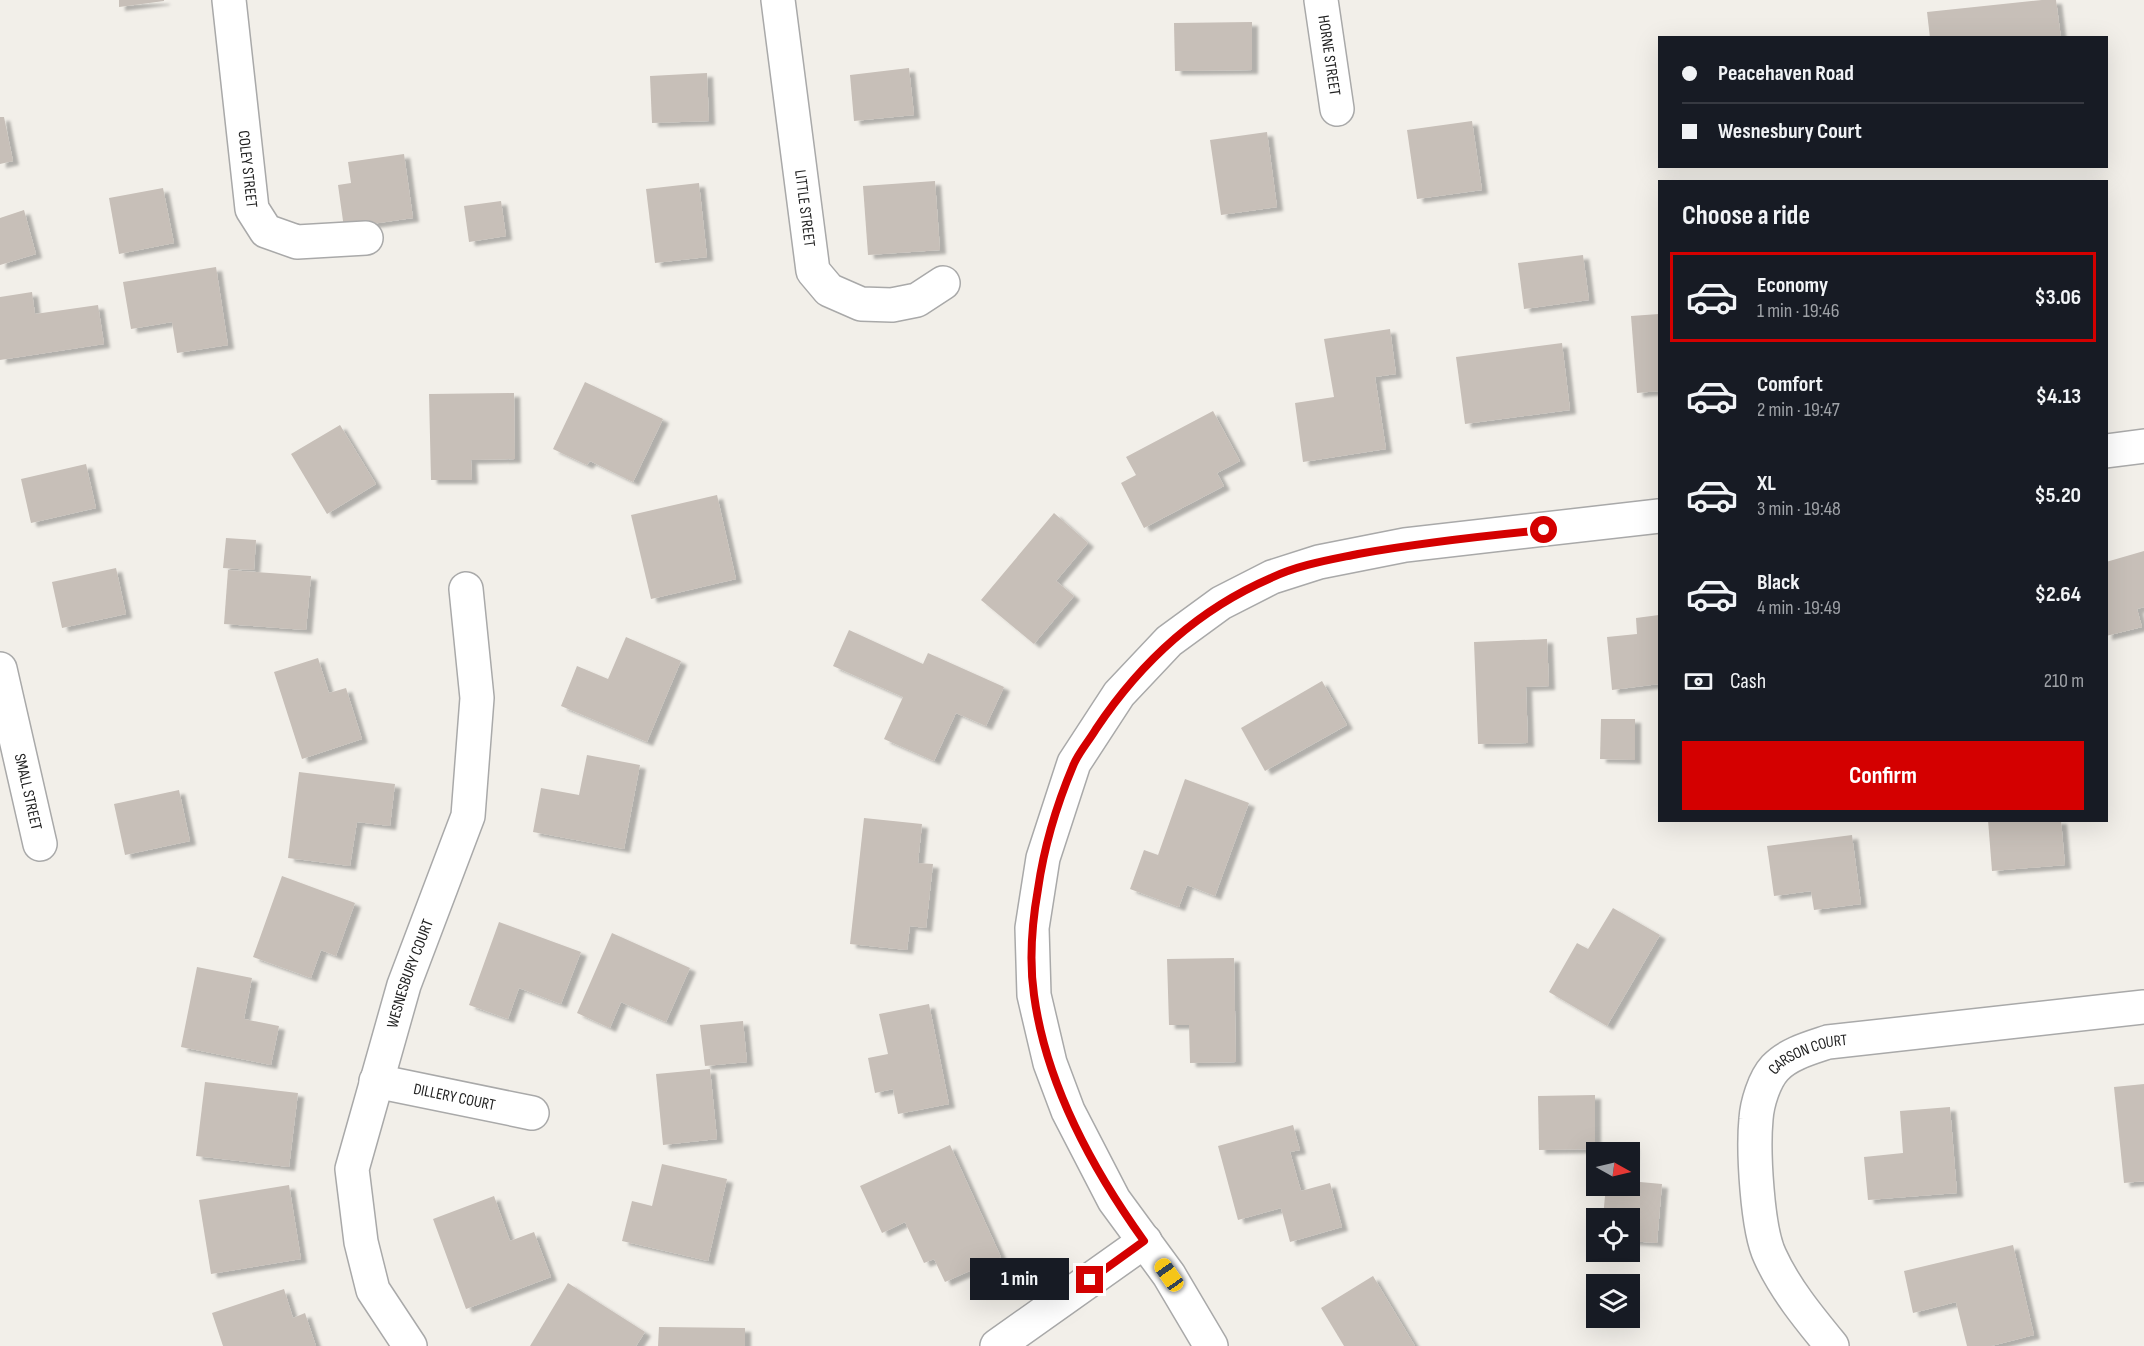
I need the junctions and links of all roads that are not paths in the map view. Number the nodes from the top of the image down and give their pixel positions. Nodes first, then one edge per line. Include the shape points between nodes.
1 (228, 0) edge
2 (778, 0) edge
3 (1321, 0) edge
4 (1337, 109) dead end
5 (366, 238) dead end
6 (943, 282) dead end
7 (2144, 446) edge
8 (2108, 451) edge
9 (1658, 516) edge
10 (466, 589) dead end
11 (0, 669) edge
12 (40, 844) dead end
13 (2144, 1007) edge
14 (376, 1081) junction
15 (532, 1113) dead end
16 (1144, 1241) junction
17 (410, 1346) edge
18 (996, 1346) edge
19 (1211, 1346) edge
20 (1832, 1346) edge

1 - 5 street, COLEY STREET via 252,208 266,231 297,242
2 - 6 street, LITTLE STREET via 813,271 829,290 861,304 892,305 917,300
3 - 4 street, HORNE STREET
7 - 8 street
9 - 16 street via 1405,545 1319,562 1272,577 1221,603 1169,641 1119,694 1074,763 1043,858 1032,928 1034,994 1050,1063 1068,1111 1114,1200
10 - 14 street, WESNESBURY COURT via 477,698 468,816 404,985
11 - 12 street, SMALL STREET
13 - 20 street, CARSON COURT via 1828,1042 1800,1051 1774,1069 1761,1093 1755,1119 1760,1226 1769,1255 1806,1315
14 - 15 street, DILLERY COURT
14 - 17 street, WESNESBURY COURT via 352,1169 361,1242 373,1290
16 - 18 street
16 - 19 street

